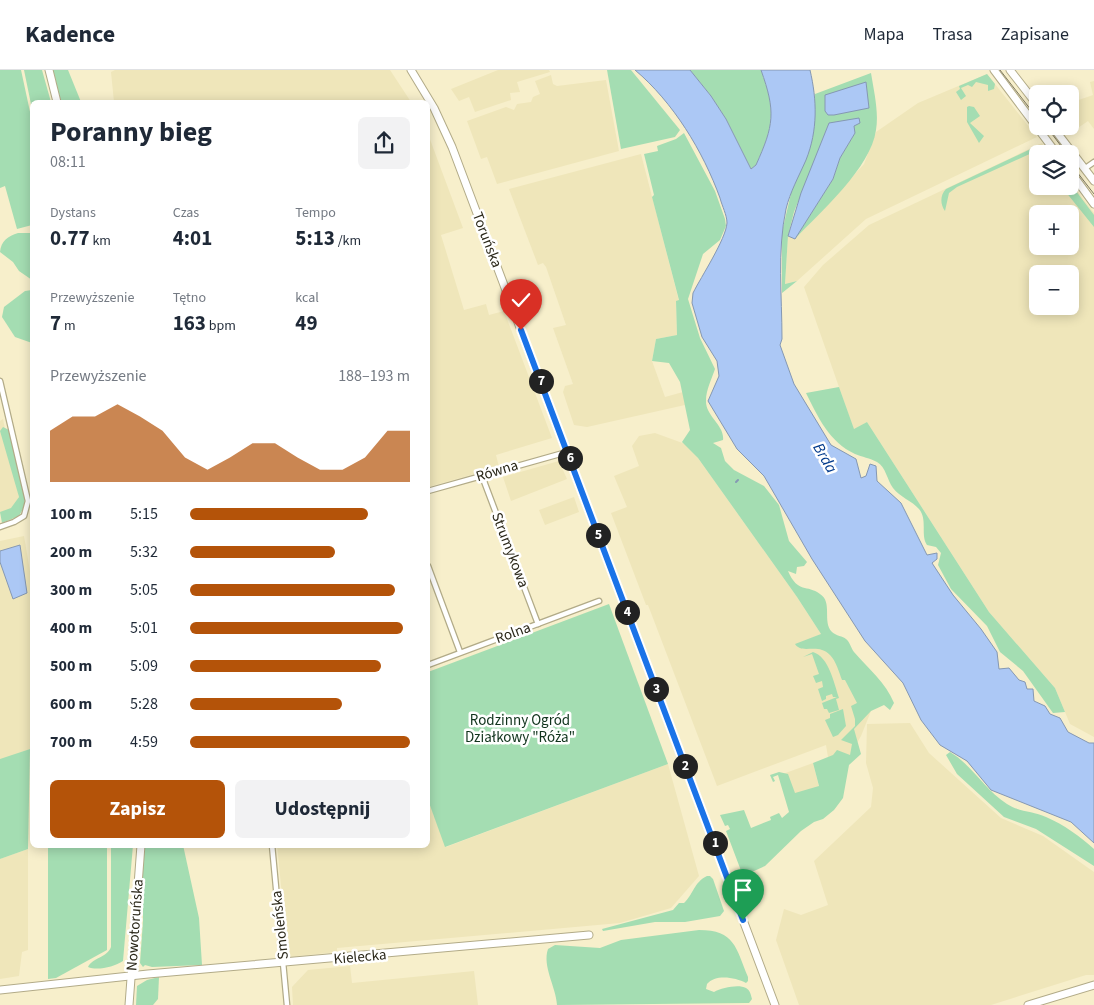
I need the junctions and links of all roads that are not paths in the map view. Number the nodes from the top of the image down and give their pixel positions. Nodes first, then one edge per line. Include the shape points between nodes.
1 (49, 70) edge
2 (411, 70) edge
3 (994, 70) edge
4 (1010, 70) edge
5 (1029, 94) edge
6 (56, 100) edge
7 (429, 100) edge
8 (430, 101) edge
9 (1059, 135) edge
10 (1050, 145) edge
11 (1094, 162) edge
12 (1084, 169) junction
13 (1094, 181) edge
14 (1079, 183) edge
15 (1094, 204) edge
16 (0, 381) edge
17 (567, 452) junction
18 (482, 476) junction
19 (430, 490) edge
20 (0, 527) edge
21 (430, 571) edge
22 (599, 601) dead end
23 (538, 624) junction
24 (460, 652) junction
25 (430, 663) edge
26 (141, 848) edge
27 (272, 848) edge
28 (589, 935) dead end
29 (284, 963) junction
30 (131, 976) junction
31 (1094, 985) edge
32 (0, 990) edge
33 (129, 1005) edge
34 (287, 1005) edge
35 (775, 1005) edge
36 (1028, 1005) edge

1 - 6 street
2 - 7 street, Toruńska
3 - 10 street
4 - 5 street
8 - 17 street, Toruńska via 447,134
9 - 12 street
11 - 12 street
12 - 13 street
14 - 15 street
16 - 20 street via 28,506 24,516
17 - 18 street, Równa
17 - 35 street, Toruńska
18 - 19 street, Równa
18 - 23 street, Strumykowa
21 - 24 street
22 - 23 street, Rolna
23 - 24 street, Rolna
24 - 25 street, Rolna
26 - 30 street, Nowotoruńska
27 - 29 street, Smoleńska
28 - 29 street, Kielecka
29 - 30 street, Kielecka
29 - 34 street, Smoleńska
30 - 32 street, Kielecka
30 - 33 street, Nowotoruńska
31 - 36 street

